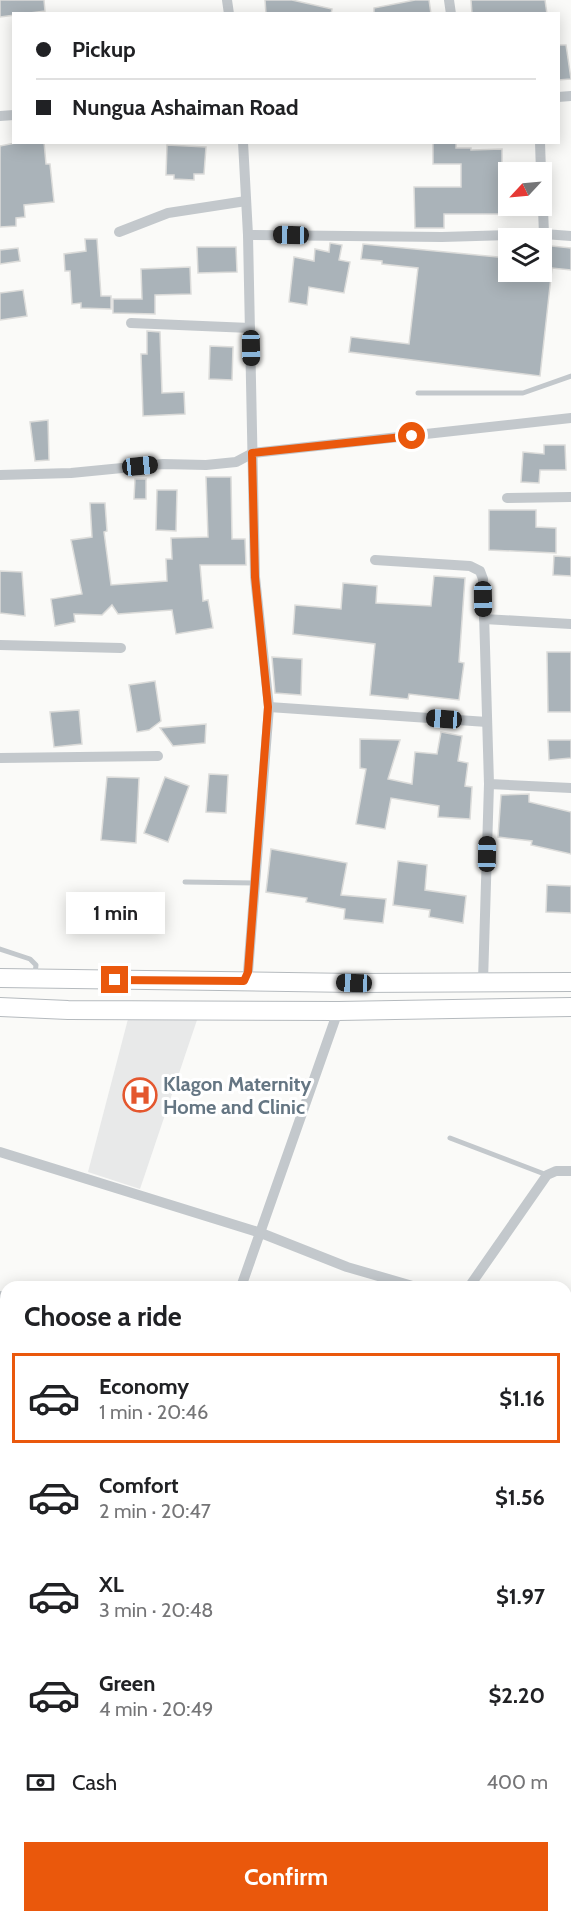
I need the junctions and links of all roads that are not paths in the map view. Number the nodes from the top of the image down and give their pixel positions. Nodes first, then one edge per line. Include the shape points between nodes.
1 (243, 144) edge
2 (540, 144) edge
3 (541, 162) edge
4 (246, 201) junction
5 (119, 232) dead end
6 (248, 235) junction
7 (498, 235) edge
8 (552, 235) edge
9 (571, 236) edge
10 (131, 323) dead end
11 (250, 328) junction
12 (571, 376) edge
13 (418, 393) dead end
14 (571, 418) edge
15 (252, 453) junction
16 (0, 475) edge
17 (571, 497) edge
18 (507, 498) dead end
19 (375, 560) dead end
20 (483, 619) junction
21 (571, 624) edge
22 (0, 645) edge
23 (121, 648) dead end
24 (268, 707) junction
25 (487, 722) junction
26 (158, 756) dead end
27 (0, 758) edge
28 (489, 784) junction
29 (571, 788) edge
30 (185, 882) dead end
31 (255, 883) junction
32 (0, 949) edge
33 (0, 978) edge
34 (34, 979) junction
35 (244, 981) junction
36 (483, 981) junction
37 (571, 982) edge
38 (0, 1007) edge
39 (571, 1007) edge
40 (338, 1011) junction
41 (450, 1138) dead end
42 (0, 1152) edge
43 (571, 1171) edge
44 (547, 1175) junction
45 (261, 1233) junction
46 (244, 1281) edge
47 (395, 1281) edge
48 (473, 1281) edge

1 - 4 street
2 - 3 street
4 - 5 street via 168,213
4 - 6 street
6 - 7 street
6 - 11 street
8 - 9 street
10 - 11 street
11 - 15 street
12 - 13 lane via 523,393
14 - 15 street
15 - 16 street via 236,462 206,465 163,464
15 - 24 street via 255,577
17 - 18 street
19 - 20 street via 470,566 480,571
20 - 21 street
20 - 25 street
22 - 23 street
24 - 25 street
24 - 31 street
25 - 28 street
26 - 27 street
28 - 29 street
28 - 36 street
30 - 31 lane
31 - 35 street
32 - 34 lane via 30,959 36,965
33 - 34 main road
34 - 35 main road
35 - 36 main road
36 - 37 main road
38 - 40 main road
39 - 40 main road
40 - 45 street
41 - 44 lane
42 - 45 street
43 - 44 street
44 - 48 street
45 - 46 street
45 - 47 street via 347,1267

